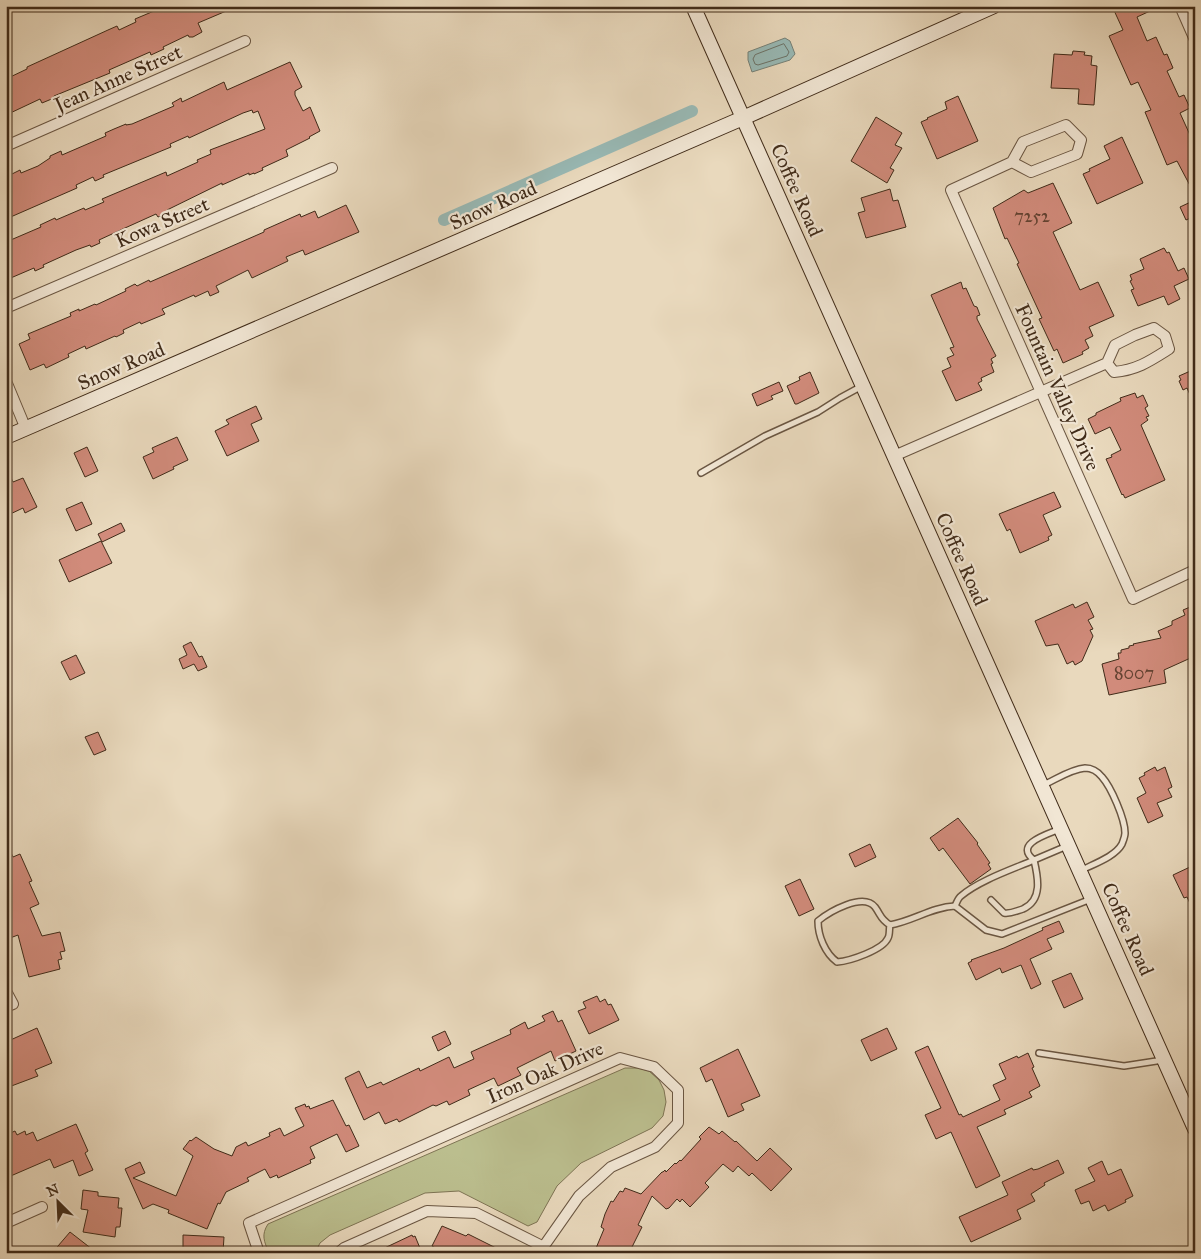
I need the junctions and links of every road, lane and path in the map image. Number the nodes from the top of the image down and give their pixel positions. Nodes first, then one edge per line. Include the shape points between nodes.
1 (694, 6) edge
2 (994, 6) edge
3 (1180, 6) edge
4 (1195, 40) edge
5 (245, 41) dead end
6 (743, 118) junction
7 (6, 146) edge
8 (1012, 162) junction
9 (332, 168) dead end
10 (6, 308) edge
11 (1107, 364) junction
12 (6, 381) edge
13 (863, 386) junction
14 (1041, 392) junction
15 (26, 429) junction
16 (6, 437) edge
17 (894, 456) junction
18 (701, 473) dead end
19 (1195, 570) edge
20 (1041, 786) junction
21 (1061, 828) junction
22 (1068, 846) junction
23 (1034, 860) junction
24 (1080, 871) junction
25 (1092, 898) junction
26 (991, 900) dead end
27 (955, 906) junction
28 (890, 925) junction
29 (6, 991) edge
30 (9, 1006) edge
31 (1039, 1053) dead end
32 (1164, 1060) junction
33 (1195, 1129) edge
34 (42, 1207) dead end
35 (6, 1223) edge
36 (540, 1249) edge
37 (259, 1253) edge
38 (338, 1253) edge

1 - 6 main road, Coffee Road
2 - 6 main road, Snow Road
3 - 4 street
5 - 7 street, Jean Anne Street
6 - 13 main road, Coffee Road
6 - 15 main road, Snow Road
8 - 8 street via 1031,172 1077,154 1080,140 1066,125 1023,142
8 - 14 street, Fountain Valley Drive via 951,190
9 - 10 street, Kowa Street
11 - 11 street via 1115,345 1135,335 1154,328 1165,336 1168,349 1150,362 1129,371 1114,372
11 - 14 street
12 - 15 street
13 - 17 main road, Coffee Road
13 - 18 lane
14 - 17 street
14 - 19 street, Fountain Valley Drive via 1133,599
15 - 16 main road, Snow Road
17 - 20 main road, Coffee Road
20 - 21 main road, Coffee Road
20 - 24 lane via 1085,768 1093,769 1107,784 1124,823 1125,835 1121,846 1112,854
21 - 22 main road, Coffee Road
21 - 23 lane via 1028,845 1026,850
22 - 23 lane
22 - 24 main road, Coffee Road
23 - 26 lane via 1038,888 1034,900 1027,907 1011,914 1004,913
23 - 27 lane via 969,890
24 - 25 main road, Coffee Road
25 - 27 lane via 1002,934 986,930
25 - 32 main road, Coffee Road
27 - 28 lane via 941,906 900,924
28 - 28 lane via 882,920 875,906 867,901 857,901 825,915 818,921 818,932 829,956 837,962 848,961 882,946 889,937
29 - 30 street
31 - 32 lane via 1124,1066
32 - 33 main road, Coffee Road
34 - 35 street
36 - 37 street, Iron Oak Drive via 580,1196 611,1166 655,1147 678,1123 678,1090 654,1067 620,1058 249,1224
36 - 38 street, Iron Oak Drive via 476,1213 427,1211

